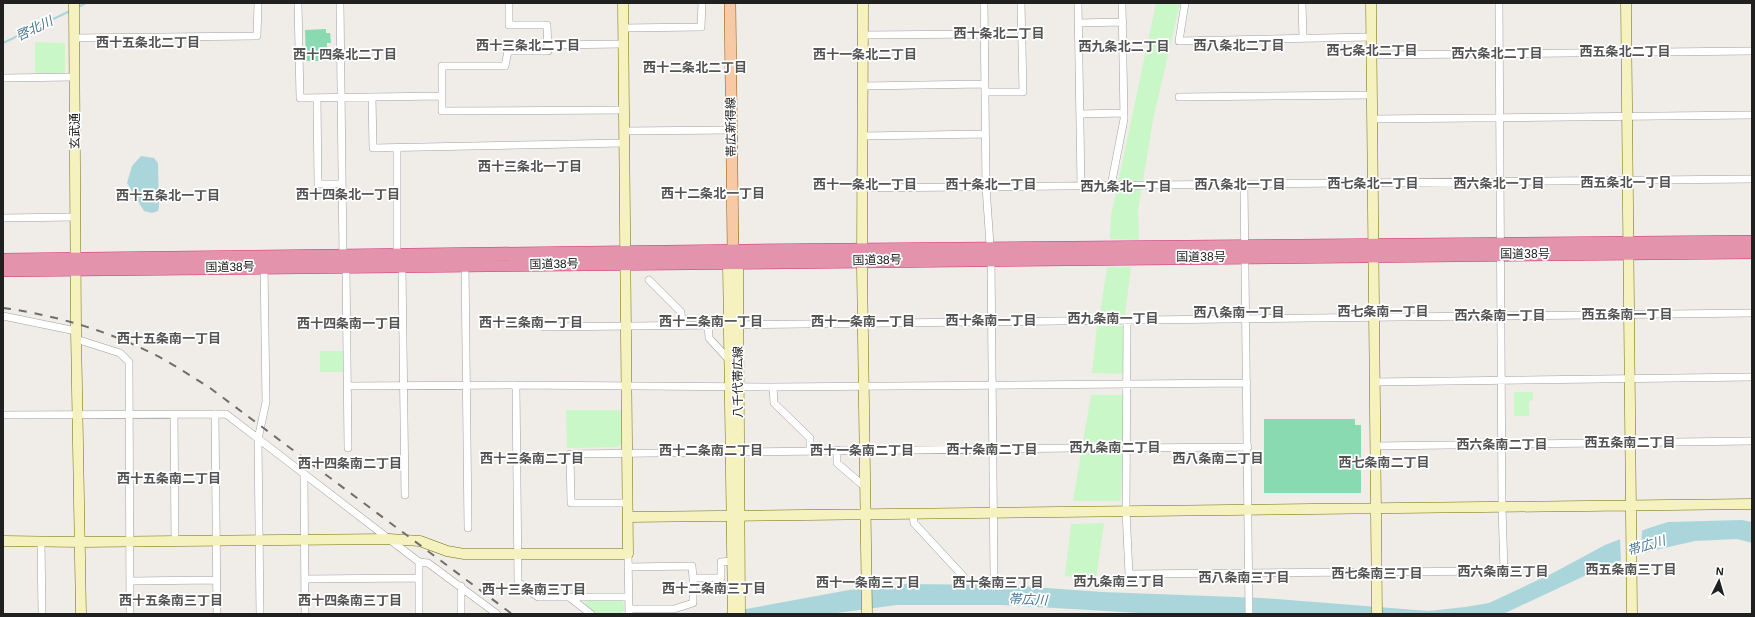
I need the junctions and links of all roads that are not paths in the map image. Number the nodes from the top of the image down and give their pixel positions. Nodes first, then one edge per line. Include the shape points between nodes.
1 (74, 3) edge
2 (258, 3) edge
3 (298, 3) edge
4 (340, 3) edge
5 (509, 3) edge
6 (623, 3) edge
7 (702, 3) edge
8 (730, 3) edge
9 (863, 3) edge
10 (984, 3) edge
11 (1021, 3) edge
12 (1078, 3) edge
13 (1122, 3) edge
14 (1185, 3) edge
15 (1302, 3) edge
16 (1371, 3) edge
17 (1499, 3) edge
18 (1626, 3) edge
19 (1122, 22) junction
20 (1078, 23) junction
21 (623, 28) junction
22 (984, 34) junction
23 (863, 35) junction
24 (74, 38) junction
25 (1371, 38) junction
26 (1303, 39) junction
27 (623, 44) junction
28 (548, 45) junction
29 (1752, 51) edge
30 (1626, 52) junction
31 (1499, 53) junction
32 (1372, 55) junction
33 (75, 77) junction
34 (3, 78) edge
35 (863, 86) junction
36 (984, 88) junction
37 (1372, 95) junction
38 (442, 96) junction
39 (372, 97) junction
40 (317, 98) junction
41 (341, 98) junction
42 (1180, 98) dead end
43 (624, 110) junction
44 (1124, 113) junction
45 (1080, 114) junction
46 (1752, 115) edge
47 (1627, 116) junction
48 (1499, 117) junction
49 (1372, 119) junction
50 (732, 130) junction
51 (624, 131) junction
52 (985, 134) junction
53 (863, 136) junction
54 (624, 143) junction
55 (397, 148) junction
56 (1752, 179) edge
57 (1628, 181) junction
58 (1500, 182) junction
59 (1373, 183) junction
60 (342, 184) junction
61 (1244, 184) junction
62 (1081, 186) junction
63 (1111, 186) junction
64 (986, 187) junction
65 (862, 188) junction
66 (75, 217) junction
67 (3, 218) edge
68 (1752, 242) edge
69 (1501, 249) junction
70 (1628, 249) junction
71 (1374, 250) junction
72 (1246, 251) junction
73 (1752, 252) edge
74 (991, 254) junction
75 (863, 256) junction
76 (625, 258) junction
77 (733, 259) junction
78 (3, 260) edge
79 (465, 260) junction
80 (400, 261) junction
81 (264, 262) junction
82 (345, 262) junction
83 (76, 264) junction
84 (3, 270) edge
85 (648, 280) dead end
86 (1752, 313) edge
87 (1629, 315) junction
88 (3, 316) edge
89 (1502, 317) junction
90 (1374, 318) junction
91 (1247, 319) junction
92 (1127, 320) junction
93 (991, 321) junction
94 (863, 322) junction
95 (682, 324) junction
96 (708, 324) junction
97 (734, 324) junction
98 (626, 326) junction
99 (544, 327) dead end
100 (76, 335) junction
101 (730, 361) junction
102 (1752, 377) edge
103 (1630, 379) junction
104 (1502, 381) junction
105 (1374, 382) junction
106 (1247, 383) junction
107 (1126, 384) junction
108 (465, 385) junction
109 (516, 385) junction
110 (347, 386) junction
111 (403, 386) junction
112 (626, 386) junction
113 (992, 386) junction
114 (735, 387) junction
115 (773, 387) junction
116 (863, 387) junction
117 (129, 414) junction
118 (174, 414) junction
119 (214, 414) junction
120 (3, 415) edge
121 (77, 415) junction
122 (258, 439) junction
123 (1752, 441) edge
124 (1630, 443) junction
125 (1502, 444) junction
126 (1375, 446) junction
127 (1248, 447) junction
128 (348, 448) dead end
129 (1074, 448) dead end
130 (1126, 448) junction
131 (837, 450) junction
132 (865, 450) junction
133 (994, 450) junction
134 (810, 451) junction
135 (735, 452) junction
136 (627, 453) junction
137 (304, 476) junction
138 (865, 487) junction
139 (405, 495) dead end
140 (628, 503) junction
141 (1752, 504) edge
142 (1631, 506) junction
143 (1502, 507) junction
144 (1375, 508) junction
145 (1248, 510) junction
146 (1126, 511) junction
147 (994, 513) junction
148 (865, 514) junction
149 (913, 514) junction
150 (735, 516) junction
151 (628, 517) junction
152 (468, 528) dead end
153 (389, 539) junction
154 (216, 540) junction
155 (260, 540) junction
156 (303, 540) junction
157 (3, 541) edge
158 (41, 541) junction
159 (130, 541) junction
160 (175, 541) junction
161 (80, 542) junction
162 (518, 554) junction
163 (628, 554) junction
164 (732, 561) junction
165 (419, 562) junction
166 (628, 566) junction
167 (1249, 573) junction
168 (1377, 573) junction
169 (963, 576) dead end
170 (994, 577) dead end
171 (419, 578) junction
172 (693, 578) junction
173 (305, 579) junction
174 (216, 580) junction
175 (130, 582) junction
176 (461, 586) junction
177 (568, 597) junction
178 (629, 597) junction
179 (736, 610) edge
180 (629, 611) edge
181 (42, 614) edge
182 (81, 614) edge
183 (130, 614) edge
184 (217, 614) edge
185 (260, 614) edge
186 (305, 614) edge
187 (419, 614) edge
188 (461, 614) edge
189 (497, 614) edge
190 (591, 614) edge
191 (867, 614) edge
192 (1250, 614) edge
193 (1377, 614) edge
194 (1632, 614) edge

1 - 24 street, 玄武通
2 - 24 street via 257,36
3 - 40 street via 300,98
4 - 41 street
5 - 28 street via 509,25 547,25
6 - 21 street
7 - 21 street via 701,26
8 - 50 main road, 帯広新得線
9 - 23 street
10 - 22 street
11 - 36 street via 1023,92
12 - 20 street
13 - 19 street
14 - 26 street via 1179,41
15 - 26 street
16 - 25 street
17 - 31 street
18 - 30 street
19 - 20 street
19 - 44 street
20 - 45 street
21 - 27 street
22 - 23 street
22 - 36 street
23 - 35 street
24 - 33 street, 玄武通
25 - 26 street
25 - 32 street
27 - 28 street
27 - 43 street
28 - 38 street via 548,51 508,51 505,66 442,66
29 - 30 street
30 - 31 street
30 - 47 street
31 - 32 street
31 - 48 street
32 - 37 street
33 - 34 street
33 - 66 street, 玄武通
35 - 36 street
35 - 53 street
36 - 52 street
37 - 42 street
37 - 49 street
38 - 39 street
38 - 43 street via 442,111
39 - 41 street
39 - 55 street via 373,148
40 - 41 street
40 - 60 street via 318,184
41 - 60 street
43 - 51 street
44 - 45 street
44 - 63 street
45 - 62 street
46 - 47 street
47 - 48 street
47 - 57 street
48 - 49 street
48 - 58 street
49 - 59 street
50 - 51 street
50 - 77 main road, 帯広新得線
51 - 54 street
52 - 53 street
52 - 64 street
53 - 65 street
54 - 55 street
54 - 76 street
55 - 80 street
56 - 57 street
57 - 58 street
57 - 70 street
58 - 59 street
58 - 69 street
59 - 61 street
59 - 71 street
60 - 82 street
61 - 63 street
61 - 72 street
62 - 63 street
62 - 64 street
64 - 65 street
64 - 74 street
65 - 75 street
66 - 67 street
66 - 83 street, 玄武通
68 - 70 highway, 国道38号
69 - 70 highway, 国道38号
69 - 71 highway, 国道38号
69 - 89 street
70 - 73 highway, 国道38号
70 - 87 street
71 - 72 highway, 国道38号
71 - 90 street
72 - 74 highway, 国道38号
72 - 91 street
74 - 75 highway, 国道38号
74 - 93 street
75 - 77 highway, 国道38号
75 - 94 street
76 - 77 highway, 国道38号
76 - 79 highway, 国道38号
76 - 98 street
77 - 97 street, 八千代帯広線
78 - 83 highway, 国道38号
79 - 80 highway, 国道38号
79 - 108 street
80 - 82 highway, 国道38号
80 - 111 street
81 - 82 highway, 国道38号
81 - 83 highway, 国道38号
81 - 122 street via 266,402
82 - 110 street
83 - 84 highway, 国道38号
83 - 100 street, 玄武通
85 - 95 street via 681,312
86 - 87 street
87 - 89 street
87 - 103 street
88 - 100 street
89 - 90 street
89 - 104 street
90 - 91 street
90 - 105 street
91 - 92 street
91 - 106 street
92 - 93 street
92 - 107 street
93 - 94 street
93 - 113 street
94 - 97 street
94 - 116 street
95 - 96 street
95 - 98 street
96 - 97 street
96 - 101 street via 709,338
97 - 101 street, 八千代帯広線
97 - 114 street, 八千代帯広線
98 - 99 street
98 - 112 street
100 - 117 street via 120,353 129,362
100 - 121 street, 玄武通
101 - 114 street, 八千代帯広線
102 - 103 street
103 - 104 street
103 - 124 street
104 - 105 street
104 - 125 street
105 - 126 street
106 - 107 street
106 - 127 street
107 - 113 street
107 - 130 street
108 - 109 street
108 - 111 street
108 - 152 street
109 - 112 street
109 - 162 street
110 - 111 street
110 - 128 street
111 - 139 street
112 - 114 street
112 - 136 street
113 - 116 street
113 - 133 street
114 - 115 street
114 - 135 street, 八千代帯広線
115 - 116 street
115 - 134 street via 774,403 810,438
116 - 132 street
117 - 118 street
117 - 121 street
117 - 159 street
118 - 119 street
118 - 160 street
119 - 122 street via 226,414
119 - 154 street
120 - 121 street
121 - 161 street, 玄武通
122 - 137 street
122 - 155 street
123 - 124 street
124 - 125 street
124 - 142 street
125 - 126 street
125 - 143 street
126 - 144 street
127 - 130 street
127 - 145 street
129 - 133 street
130 - 146 street
131 - 132 street
131 - 134 street
131 - 138 street via 837,463
132 - 133 street
132 - 138 street
133 - 147 street
134 - 135 street
135 - 136 street
135 - 150 street, 八千代帯広線
136 - 140 street
136 - 140 street via 570,454 570,503
137 - 153 street
137 - 156 street
138 - 148 street
140 - 151 street
141 - 142 street
142 - 143 street
142 - 194 street
143 - 144 street
143 - 168 street via 1504,571
144 - 145 street
144 - 168 street
145 - 146 street
145 - 167 street
146 - 147 street
146 - 167 street via 1129,574
147 - 149 street
147 - 170 street
148 - 149 street
148 - 150 street
148 - 191 street
149 - 169 street via 914,523
150 - 151 street
150 - 164 street, 八千代帯広線
150 - 179 street, 八千代帯広線
151 - 163 street
153 - 156 street
153 - 162 street via 420,541 464,554
153 - 165 street
154 - 155 street
154 - 160 street
154 - 174 street
155 - 156 street
155 - 185 street
156 - 173 street
157 - 158 street
158 - 161 street
158 - 181 street
159 - 160 street
159 - 161 street
159 - 175 street
161 - 182 street, 玄武通
162 - 163 street
162 - 177 street via 518,582 538,597
163 - 166 street
164 - 172 street via 721,562 721,578
164 - 179 street, 八千代帯広線
165 - 171 street
165 - 176 street via 428,563
166 - 172 street via 692,566
166 - 178 street
167 - 168 street
167 - 192 street
168 - 193 street
171 - 173 street
171 - 187 street
172 - 180 street via 693,603 674,609
173 - 186 street
174 - 175 street
174 - 184 street
175 - 183 street
176 - 188 street
176 - 189 street
177 - 178 street
177 - 190 street
178 - 180 street

